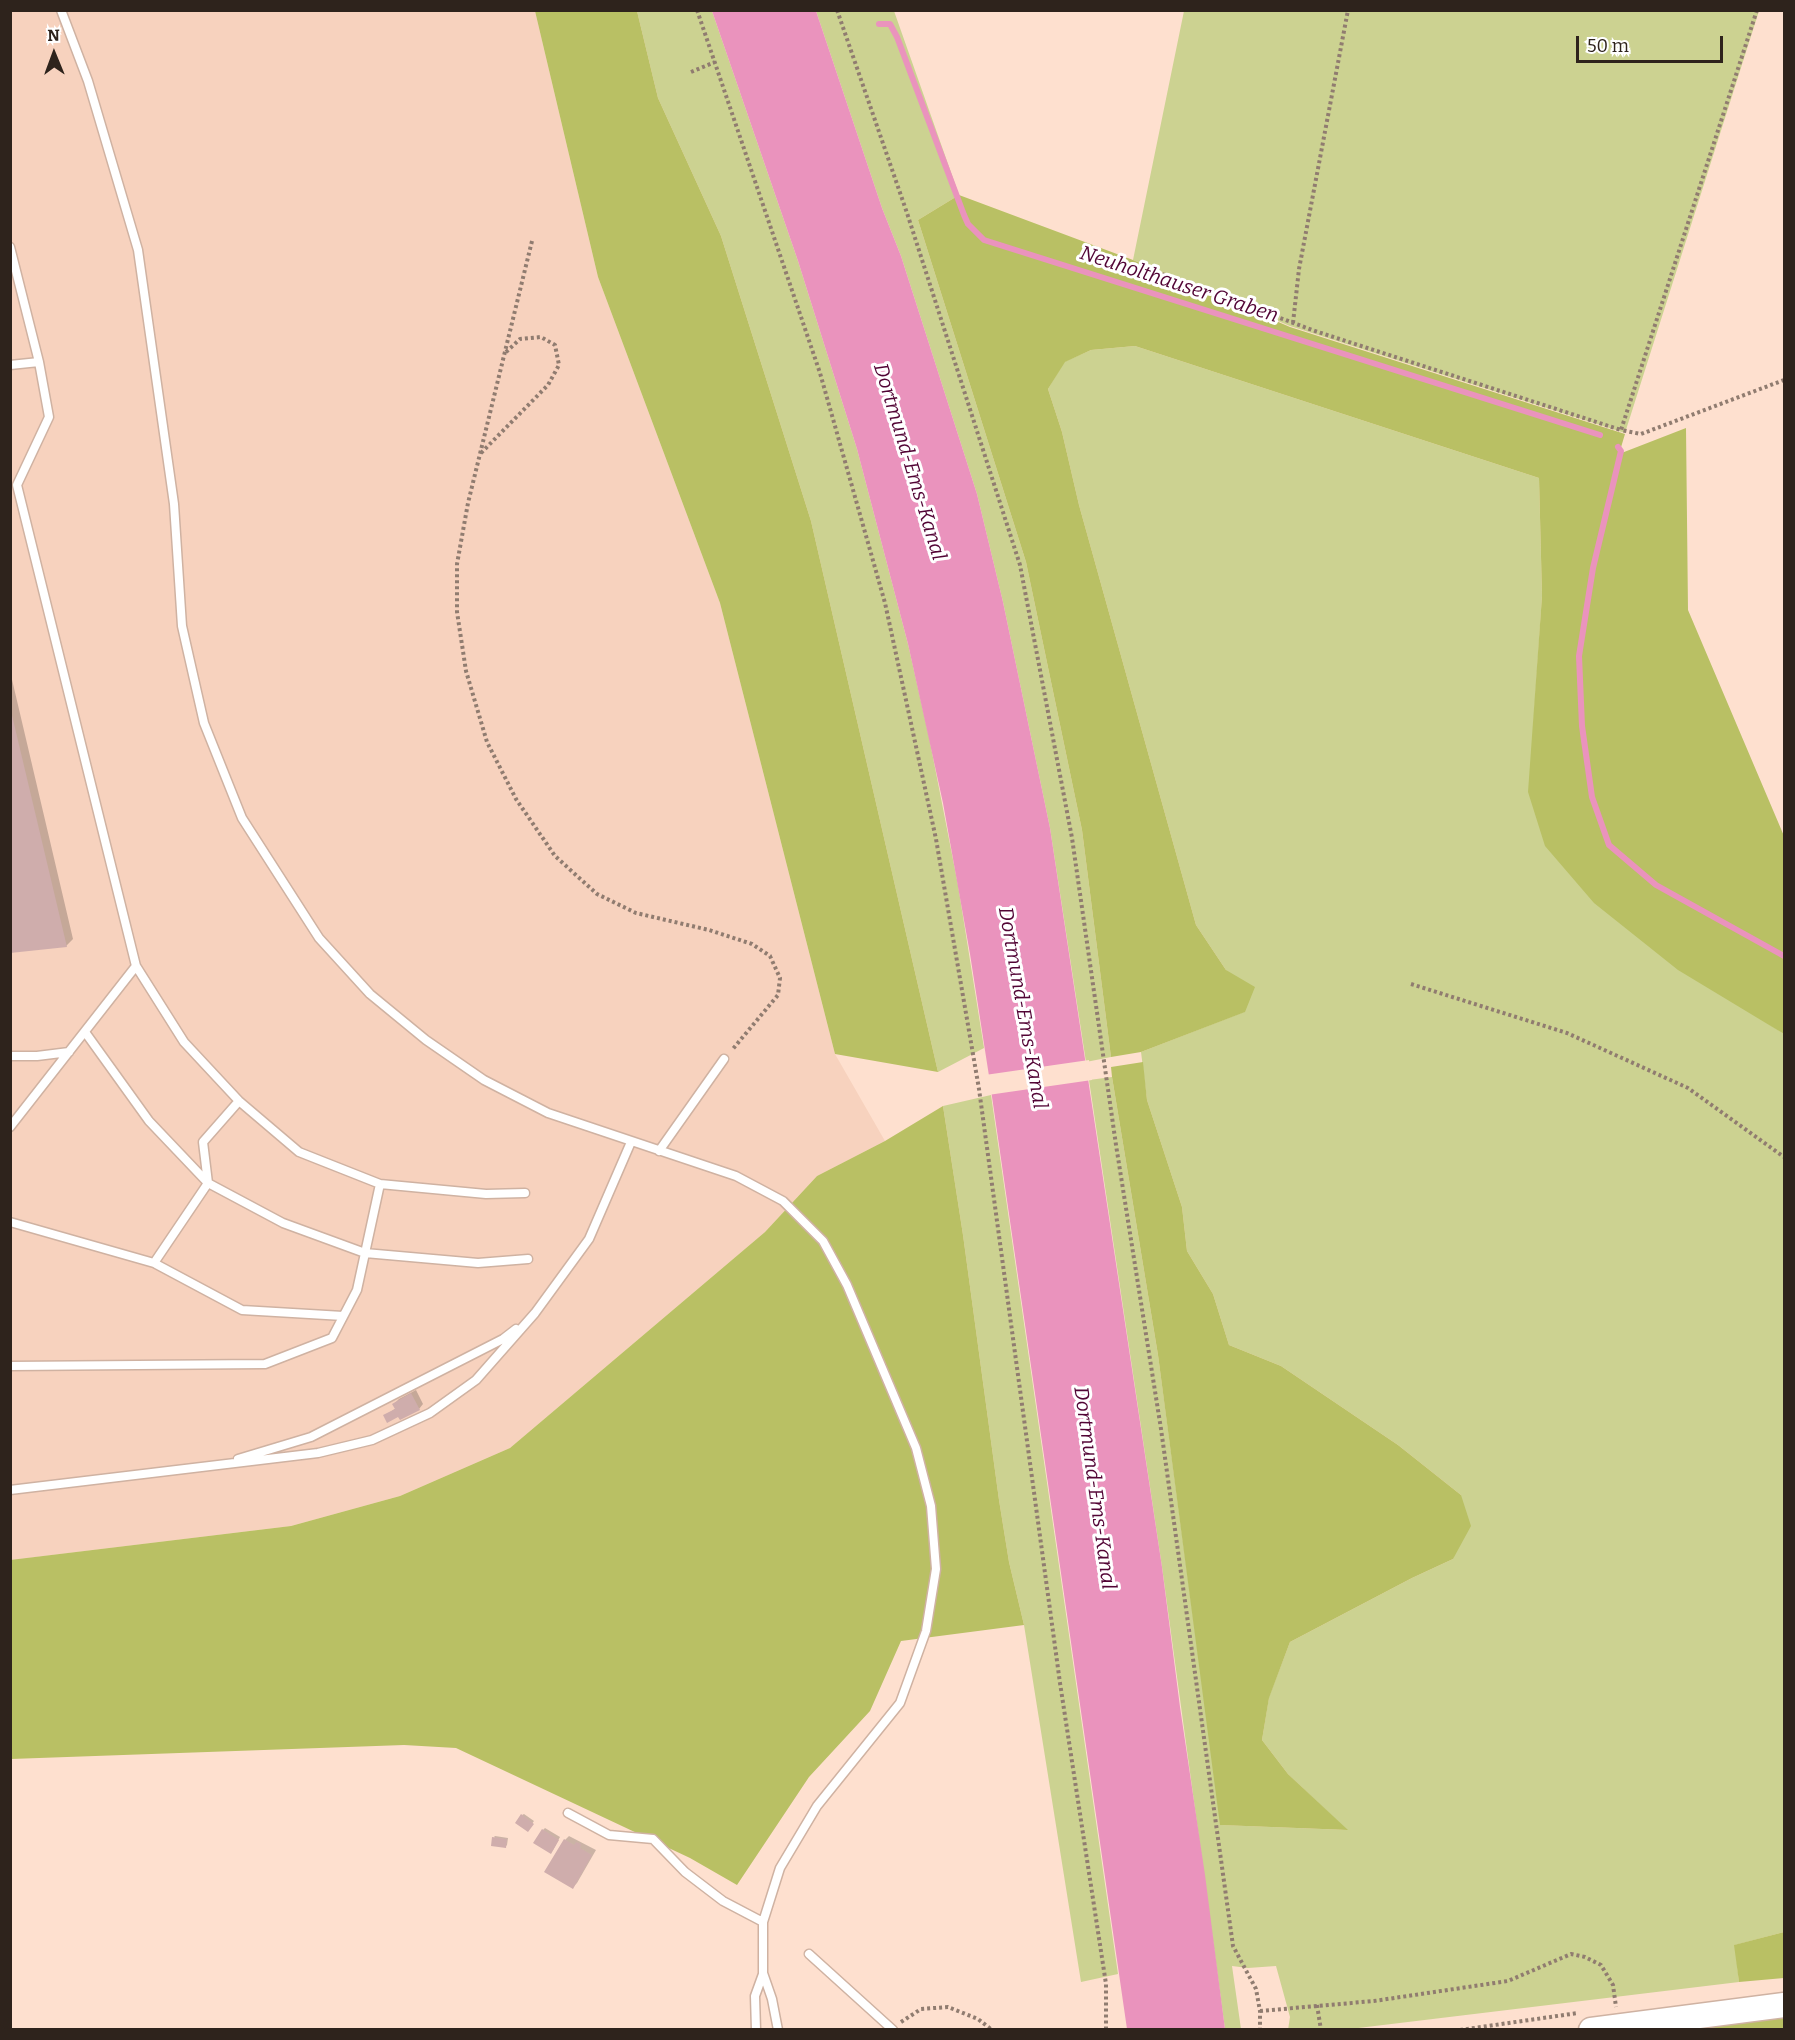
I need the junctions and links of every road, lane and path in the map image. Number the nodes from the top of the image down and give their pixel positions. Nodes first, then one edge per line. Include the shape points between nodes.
1 (61, 10) edge
2 (697, 10) edge
3 (837, 10) edge
4 (1348, 10) edge
5 (1757, 10) edge
6 (714, 62) junction
7 (691, 72) dead end
8 (532, 242) dead end
9 (10, 247) edge
10 (1151, 270) dead end
11 (1293, 323) junction
12 (505, 354) junction
13 (39, 362) junction
14 (10, 364) edge
15 (1785, 380) edge
16 (1621, 430) junction
17 (480, 454) junction
18 (136, 966) junction
19 (1411, 984) dead end
20 (85, 1032) junction
21 (69, 1052) junction
22 (10, 1056) edge
23 (724, 1059) joint
24 (239, 1101) junction
25 (10, 1127) edge
26 (631, 1142) junction
27 (659, 1151) junction
28 (1785, 1157) edge
29 (208, 1183) junction
30 (380, 1184) junction
31 (525, 1193) dead end
32 (10, 1222) edge
33 (365, 1253) junction
34 (528, 1259) dead end
35 (154, 1263) junction
36 (535, 1313) junction
37 (344, 1316) junction
38 (10, 1365) edge
39 (214, 1466) junction
40 (10, 1490) edge
41 (568, 1813) dead end
42 (762, 1922) junction
43 (809, 1954) dead end
44 (763, 1973) junction
45 (1317, 2005) junction
46 (1785, 2005) edge
47 (1260, 2011) junction
48 (1618, 2026) junction
49 (756, 2030) edge
50 (778, 2030) edge
51 (895, 2030) edge
52 (992, 2030) edge
53 (1106, 2030) edge
54 (1260, 2030) edge
55 (1321, 2030) edge
56 (1591, 2030) edge

1 - 26 lane via 88,81 138,250 174,504 182,626 204,723 242,818 320,938 370,994 484,1080 548,1113
2 - 6 path
3 - 47 path via 1020,565 1072,838 1161,1429 1233,1946 1256,1989
4 - 11 path via 1299,269
5 - 16 path
6 - 7 path
6 - 53 path via 820,373 885,603 936,839 979,1089 1060,1683 1106,1984
8 - 12 path
9 - 13 lane
10 - 11 path
11 - 16 path
12 - 17 path
12 - 17 path via 520,339 541,337 555,345 559,365 548,385
13 - 14 lane
13 - 18 lane via 49,417 17,485
15 - 16 path via 1641,434
17 - 23 path via 457,564 457,612 466,670 488,742 516,799 555,856 597,894 636,913 752,944 770,956 780,978 778,995
18 - 20 lane
18 - 24 lane via 184,1042
19 - 28 path via 1568,1033 1688,1088
20 - 21 lane
20 - 29 lane via 149,1121
21 - 22 lane
21 - 25 lane
23 - 27 lane
24 - 29 lane via 202,1142
24 - 30 lane via 299,1152
26 - 27 lane
26 - 36 lane via 589,1239
27 - 42 lane via 756,1185 783,1201 823,1241 847,1285 916,1448 931,1506 936,1569 926,1631 900,1703 817,1806 780,1869
29 - 33 lane via 283,1223
29 - 35 lane
30 - 31 lane via 486,1194
30 - 33 lane
32 - 35 lane
33 - 34 lane via 478,1263
33 - 37 lane via 357,1290
35 - 37 lane via 242,1310
36 - 39 lane via 503,1339 310,1437
36 - 39 lane via 476,1380 430,1413 372,1440 318,1453
37 - 38 lane via 332,1338 265,1364
39 - 40 lane
41 - 42 lane via 609,1835 653,1839 685,1872 723,1901
42 - 44 lane
43 - 51 lane
44 - 49 lane via 755,1996
44 - 50 lane
45 - 47 path
45 - 48 path via 1374,2001 1508,1981 1571,1954 1601,1965 1613,1985
45 - 55 path
46 - 48 main road
47 - 54 path
48 - 56 main road
51 - 52 path via 902,2020 921,2009 948,2007 978,2019

